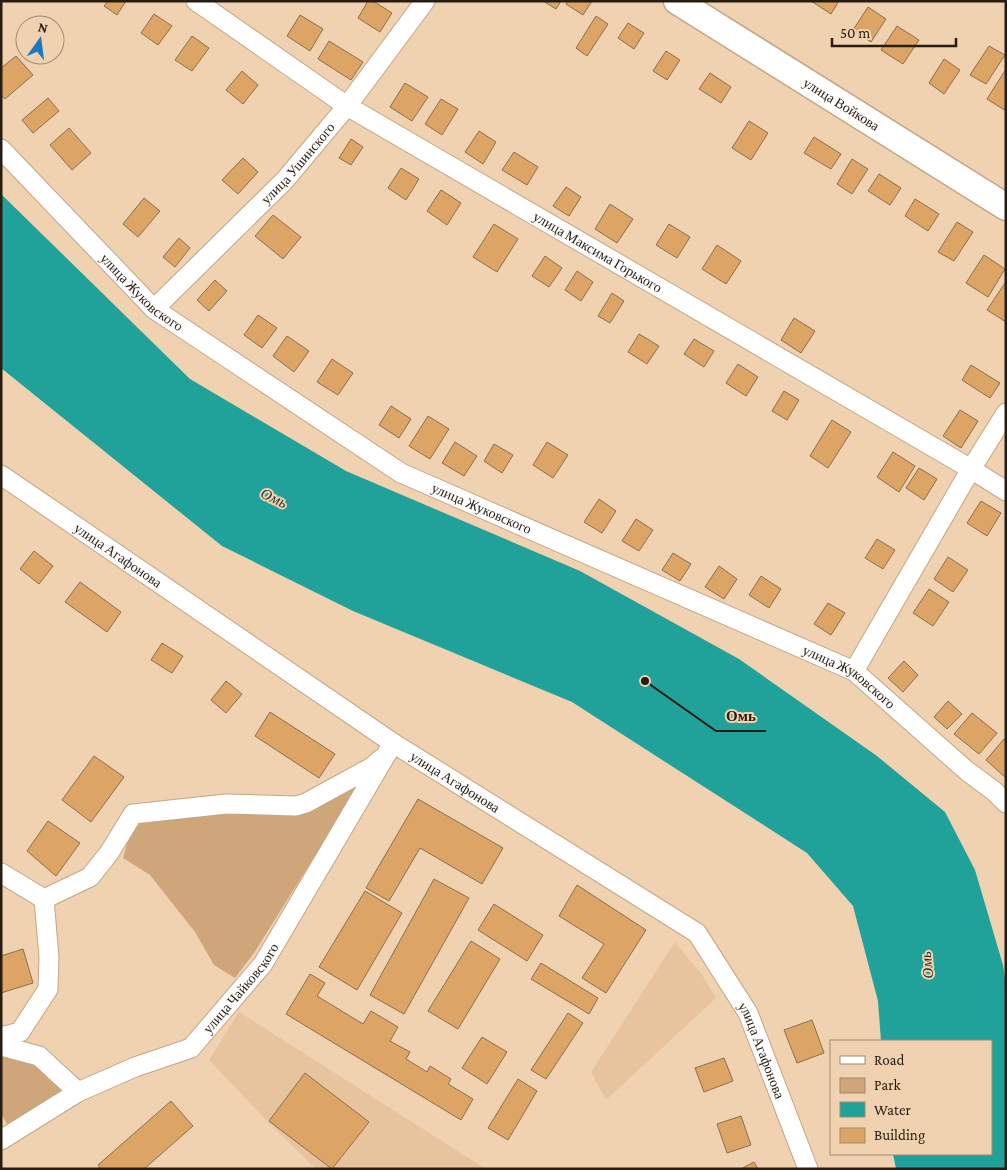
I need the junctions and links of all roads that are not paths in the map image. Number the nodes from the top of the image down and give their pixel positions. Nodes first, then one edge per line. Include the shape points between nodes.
1 (196, 1) edge
2 (425, 1) edge
3 (678, 1) edge
4 (347, 106) junction
5 (1, 148) edge
6 (1006, 207) edge
7 (154, 309) junction
8 (1006, 413) edge
9 (971, 468) junction
10 (1, 475) edge
11 (1006, 491) edge
12 (854, 671) junction
13 (390, 748) junction
14 (1006, 803) edge
15 (1, 873) edge
16 (44, 899) junction
17 (48, 989) junction
18 (1, 1037) edge
19 (1, 1046) edge
20 (39, 1056) junction
21 (78, 1092) junction
22 (1, 1140) edge
23 (808, 1169) edge

1 - 4 street, улица Максима Горького
2 - 4 street, улица Ушинского
3 - 6 main road, улица Войкова
4 - 7 street, улица Ушинского via 285,180
4 - 9 street, улица Максима Горького
5 - 7 street, улица Жуковского
7 - 12 street, улица Жуковского via 402,473
8 - 9 street
9 - 11 street, улица Максима Горького
9 - 12 street
10 - 13 street, улица Агафонова
12 - 14 street, улица Жуковского
13 - 16 street via 372,767 296,806 226,804 133,814 109,853 90,876
13 - 21 street, улица Чайковского via 263,964 191,1048 135,1067
13 - 23 street, улица Агафонова via 697,934 748,1013
15 - 16 street
16 - 17 street
17 - 18 street via 20,1032
17 - 20 street via 32,1034
19 - 20 street
20 - 21 street
21 - 22 street, улица Чайковского

